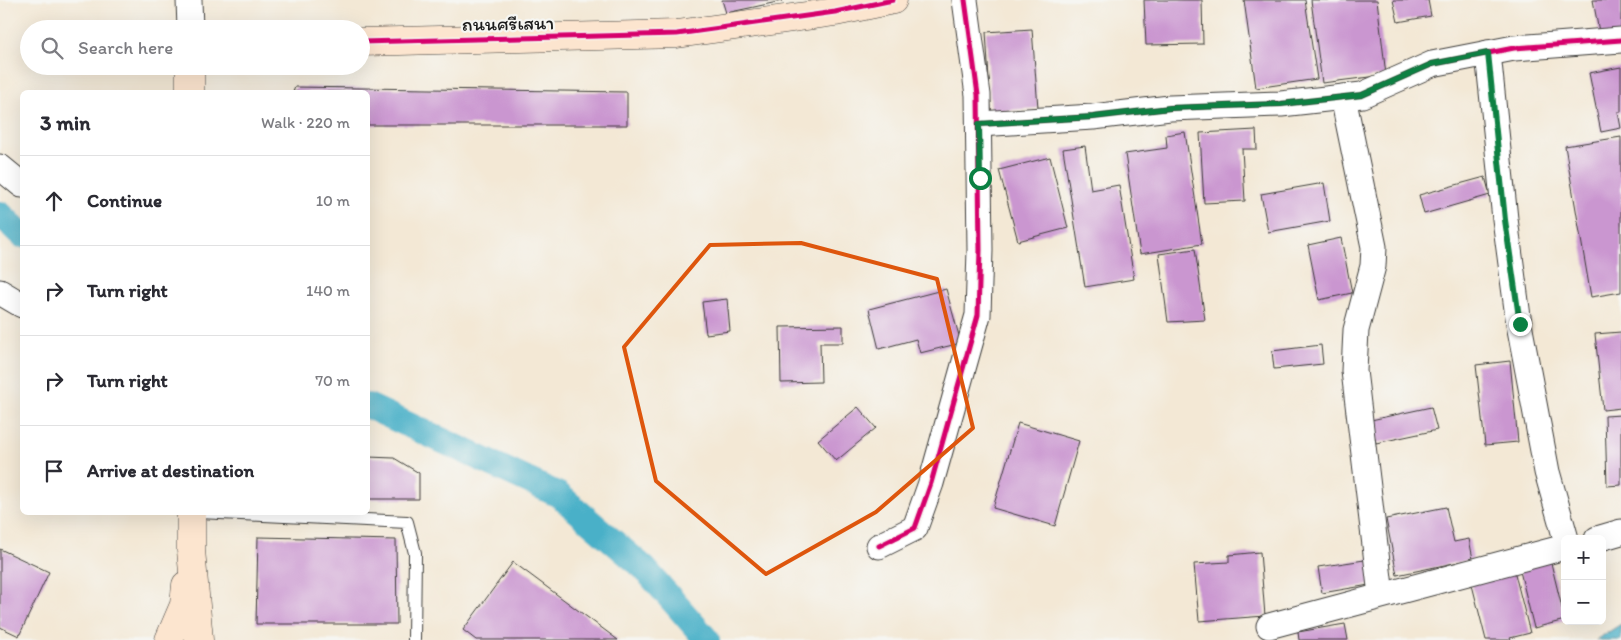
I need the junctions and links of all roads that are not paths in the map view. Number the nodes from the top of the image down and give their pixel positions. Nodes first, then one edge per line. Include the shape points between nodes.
1 (189, 0) edge
2 (893, 0) edge
3 (965, 0) edge
4 (842, 6) edge
5 (190, 20) edge
6 (1621, 40) edge
7 (370, 42) edge
8 (1488, 53) junction
9 (190, 75) edge
10 (190, 90) edge
11 (1343, 97) junction
12 (979, 124) junction
13 (0, 167) edge
14 (20, 183) edge
15 (0, 292) edge
16 (20, 304) edge
17 (191, 515) edge
18 (261, 515) edge
19 (1621, 532) edge
20 (1565, 535) edge
21 (1606, 536) edge
22 (879, 546) dead end
23 (1561, 548) edge
24 (191, 550) junction
25 (1381, 595) junction
26 (1269, 626) dead end
27 (169, 640) edge
28 (199, 640) edge
29 (414, 640) edge

1 - 5 street
2 - 4 street, ถนนศรีเสนา
3 - 12 street
4 - 7 street, ถนนศรีเสนา via 677,34
6 - 8 street
8 - 11 street via 1432,64 1362,95
8 - 20 street via 1505,220 1520,324 1547,472
9 - 10 street
11 - 12 street
11 - 25 street via 1374,246 1373,266 1356,330 1354,371
12 - 22 street via 978,315 931,483 915,528
13 - 14 street
15 - 16 street
17 - 24 street
18 - 29 lane via 407,522 415,553
19 - 21 street
23 - 25 street
24 - 27 street via 184,605
24 - 28 street
25 - 26 street

